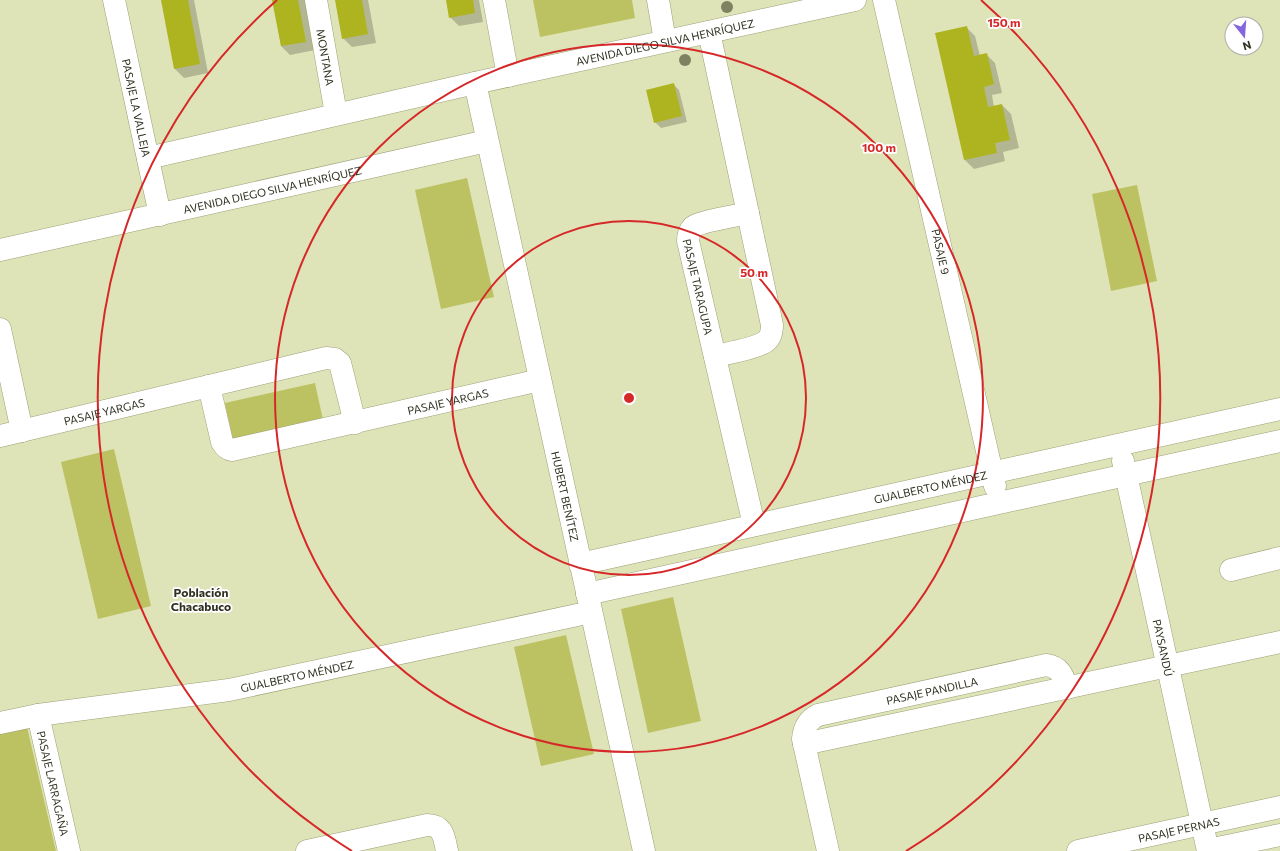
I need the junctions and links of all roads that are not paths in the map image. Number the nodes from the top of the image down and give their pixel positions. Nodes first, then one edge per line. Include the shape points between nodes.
1 (114, 0) edge
2 (316, 0) edge
3 (494, 0) edge
4 (658, 0) edge
5 (851, 0) edge
6 (884, 0) edge
7 (709, 32) junction
8 (665, 41) junction
9 (508, 76) junction
10 (475, 83) junction
11 (336, 114) junction
12 (487, 141) junction
13 (148, 158) junction
14 (748, 213) junction
15 (160, 215) junction
16 (0, 250) edge
17 (0, 328) edge
18 (715, 356) junction
19 (540, 380) junction
20 (208, 386) junction
21 (1280, 409) edge
22 (355, 423) junction
23 (22, 431) junction
24 (0, 436) edge
25 (1280, 441) edge
26 (1119, 445) junction
27 (991, 473) junction
28 (1126, 475) junction
29 (999, 503) junction
30 (754, 525) junction
31 (1280, 558) edge
32 (580, 564) junction
33 (1231, 570) dead end
34 (589, 603) junction
35 (1280, 642) edge
36 (1168, 666) junction
37 (38, 715) junction
38 (0, 723) edge
39 (1280, 807) edge
40 (1202, 824) junction
41 (1280, 835) edge
42 (1103, 848) edge
43 (69, 851) edge
44 (307, 851) edge
45 (447, 851) edge
46 (644, 851) edge
47 (828, 851) edge
48 (1078, 851) edge
49 (1208, 851) edge

1 - 13 street, PASAJE LA VALLEJA
2 - 11 street, MONTANA
3 - 9 street
4 - 8 street
5 - 7 street, AVENIDA DIEGO SILVA HENRÍQUEZ
6 - 27 street, PASAJE 9
7 - 8 street, AVENIDA DIEGO SILVA HENRÍQUEZ
7 - 14 street
8 - 9 street, AVENIDA DIEGO SILVA HENRÍQUEZ
9 - 10 street, AVENIDA DIEGO SILVA HENRÍQUEZ
10 - 11 street, AVENIDA DIEGO SILVA HENRÍQUEZ
10 - 12 street
11 - 13 street, AVENIDA DIEGO SILVA HENRÍQUEZ
12 - 15 street, AVENIDA DIEGO SILVA HENRÍQUEZ
12 - 19 street, HUBERT BENÍTEZ
13 - 15 street, PASAJE LA VALLEJA
14 - 18 street via 772,331 766,342 760,345
14 - 18 street, PASAJE TARAGUPA via 698,224 688,236
15 - 16 street, AVENIDA DIEGO SILVA HENRÍQUEZ
17 - 23 street
18 - 30 street, PASAJE TARAGUPA
19 - 22 street, PASAJE YARGAS
19 - 32 street, HUBERT BENÍTEZ
20 - 22 street, PASAJE YARGAS via 222,442 227,449
20 - 22 street, PASAJE YARGAS via 326,358 335,359 342,368
20 - 23 street, PASAJE YARGAS
21 - 26 street, GUALBERTO MÉNDEZ
23 - 24 street, PASAJE YARGAS
25 - 28 street, GUALBERTO MÉNDEZ
26 - 27 street, GUALBERTO MÉNDEZ
26 - 28 street, PAYSANDÚ
27 - 29 street, PASAJE 9
27 - 30 street, GUALBERTO MÉNDEZ
28 - 29 street, GUALBERTO MÉNDEZ
28 - 36 street, PAYSANDÚ
29 - 34 street, GUALBERTO MÉNDEZ
30 - 32 street, GUALBERTO MÉNDEZ
31 - 33 street
32 - 34 street, HUBERT BENÍTEZ
34 - 37 street, GUALBERTO MÉNDEZ via 229,690
34 - 46 street, HUBERT BENÍTEZ
35 - 36 street
36 - 40 street, PAYSANDÚ
36 - 47 street via 804,744
37 - 38 street, GUALBERTO MÉNDEZ
37 - 43 street, PASAJE LARRAGAÑA
39 - 40 street, PASAJE PERNAS
40 - 42 street, PASAJE PERNAS
40 - 49 street, PAYSANDÚ
41 - 49 street
42 - 48 street, PASAJE PERNAS
44 - 45 street via 427,825 437,826 443,835

